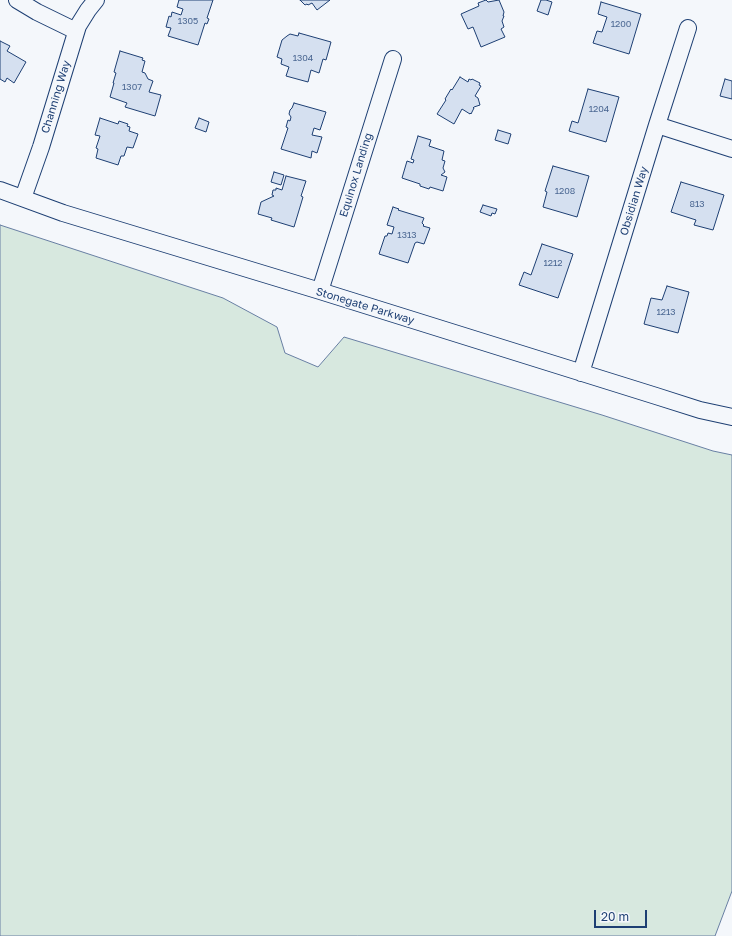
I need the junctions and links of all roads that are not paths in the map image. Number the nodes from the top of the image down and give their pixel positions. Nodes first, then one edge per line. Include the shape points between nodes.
1 (17, 0) edge
2 (96, 0) edge
3 (688, 28) dead end
4 (76, 31) junction
5 (393, 60) dead end
6 (657, 126) junction
7 (732, 149) edge
8 (0, 190) edge
9 (23, 198) junction
10 (320, 291) junction
11 (581, 373) junction
12 (732, 417) edge

1 - 4 street
2 - 4 street, Channing Way
3 - 6 street, Obsidian Way
4 - 9 street, Channing Way
5 - 10 street, Equinox Landing
6 - 7 street
6 - 11 street, Obsidian Way
8 - 9 street, Stonegate Parkway
9 - 10 street, Stonegate Parkway via 63,213
10 - 11 street, Stonegate Parkway
11 - 12 street, Stonegate Parkway via 700,410

